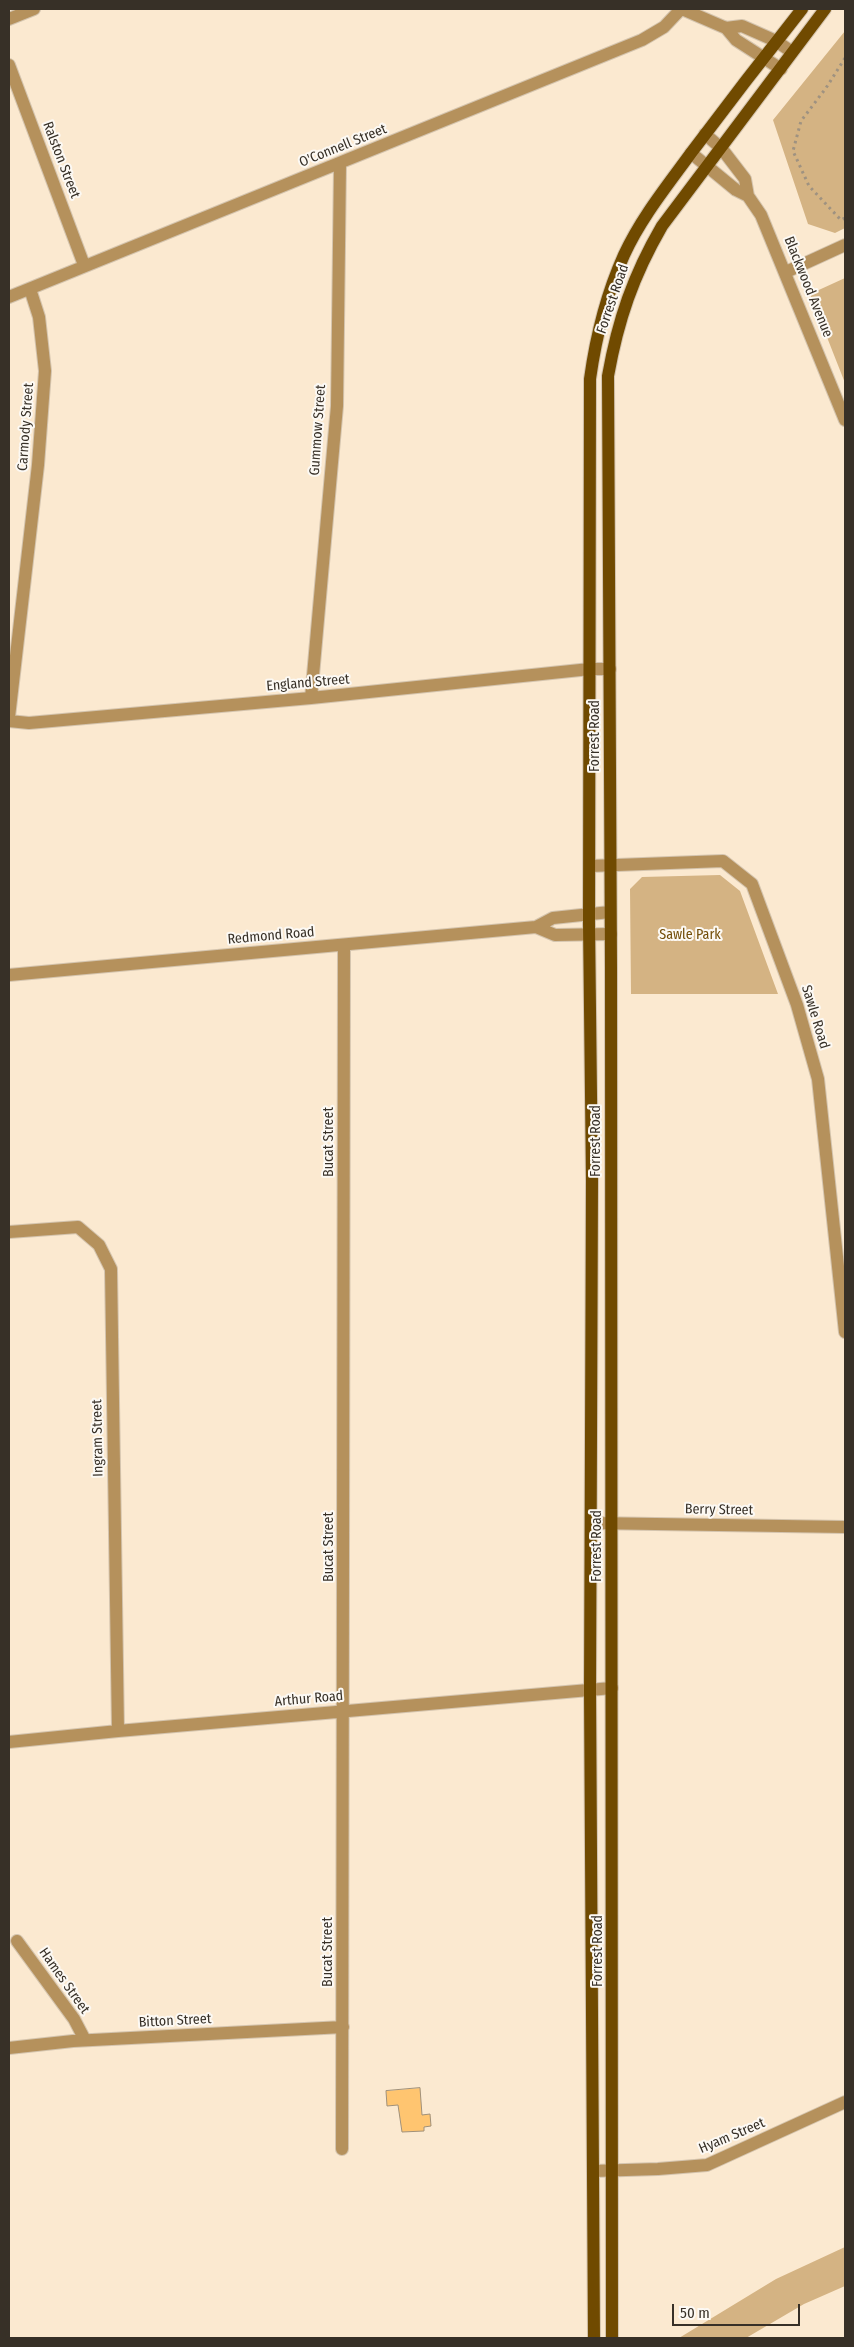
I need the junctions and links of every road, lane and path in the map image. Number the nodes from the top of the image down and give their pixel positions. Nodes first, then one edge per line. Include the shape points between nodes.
1 (34, 9) edge
2 (682, 9) edge
3 (802, 9) edge
4 (826, 9) edge
5 (9, 19) edge
6 (726, 28) junction
7 (776, 41) junction
8 (792, 52) junction
9 (763, 58) junction
10 (845, 58) edge
11 (9, 66) edge
12 (781, 68) junction
13 (705, 134) junction
14 (722, 149) junction
15 (691, 152) junction
16 (340, 164) junction
17 (708, 167) junction
18 (748, 196) junction
19 (845, 218) edge
20 (845, 245) edge
21 (84, 265) junction
22 (786, 272) junction
23 (30, 289) junction
24 (9, 297) edge
25 (845, 420) edge
26 (590, 669) junction
27 (610, 670) junction
28 (311, 698) junction
29 (9, 717) edge
30 (9, 722) edge
31 (590, 866) junction
32 (609, 866) junction
33 (610, 912) junction
34 (589, 913) junction
35 (536, 927) junction
36 (611, 934) junction
37 (589, 935) junction
38 (344, 945) junction
39 (9, 975) edge
40 (9, 1232) edge
41 (845, 1332) edge
42 (592, 1523) junction
43 (612, 1523) junction
44 (845, 1527) edge
45 (612, 1688) junction
46 (590, 1690) junction
47 (344, 1710) junction
48 (118, 1731) junction
49 (9, 1742) edge
50 (17, 1941) dead end
51 (343, 2027) junction
52 (86, 2040) junction
53 (9, 2048) edge
54 (845, 2102) edge
55 (342, 2149) dead end
56 (613, 2170) junction
57 (593, 2171) junction
58 (594, 2338) edge
59 (612, 2338) edge

1 - 5 street
2 - 6 street
2 - 16 street, O'Connell Street via 655,34
3 - 7 main road, Forrest Road
4 - 8 main road, Forrest Road
6 - 7 street via 742,26
6 - 9 street via 736,40
7 - 8 street
7 - 9 main road, Forrest Road
8 - 12 main road, Forrest Road
9 - 12 street
9 - 13 main road, Forrest Road
10 - 19 path via 801,121 793,151 809,186 841,220
11 - 21 street, Ralston Street
12 - 14 main road, Forrest Road
13 - 14 street, Blackwood Avenue
13 - 15 main road, Forrest Road
14 - 17 main road, Forrest Road
14 - 18 street, Blackwood Avenue via 745,180
15 - 17 street, Blackwood Avenue
15 - 26 main road, Forrest Road via 640,225 624,254 606,303 594,351 589,410
16 - 21 street, O'Connell Street
16 - 28 street, Gummow Street via 336,406
17 - 18 street, Blackwood Avenue
17 - 27 main road, Forrest Road via 677,205 643,260 619,321 613,348 607,408
18 - 22 street, Blackwood Avenue via 761,214
20 - 22 street
21 - 23 street, O'Connell Street
22 - 25 street, Blackwood Avenue
23 - 24 street, O'Connell Street
23 - 29 street, Carmody Street via 39,317 45,371 38,465
26 - 27 street, England Street
26 - 28 street, England Street
26 - 31 main road, Forrest Road
27 - 32 main road, Forrest Road
28 - 30 street, England Street via 29,723
31 - 32 street, Sawle Road
31 - 34 main road, Forrest Road
32 - 33 main road, Forrest Road
32 - 41 street, Sawle Road via 723,861 752,884 797,1005 818,1080
33 - 34 street, Redmond Road
33 - 36 main road, Forrest Road
34 - 35 street, Redmond Road via 553,918
34 - 37 main road, Forrest Road
35 - 37 street, Redmond Road via 555,936
35 - 38 street, Redmond Road
36 - 37 street, Redmond Road
36 - 43 main road, Forrest Road
37 - 42 main road, Forrest Road
38 - 39 street, Redmond Road
38 - 47 street, Bucat Street
40 - 48 street, Ingram Street via 78,1227 99,1245 111,1269
42 - 43 street, Berry Street
42 - 46 main road, Forrest Road
43 - 44 street, Berry Street
43 - 45 main road, Forrest Road
45 - 46 street, Arthur Road
45 - 56 main road, Forrest Road
46 - 47 street, Arthur Road
46 - 57 main road, Forrest Road
47 - 48 street, Arthur Road
47 - 51 street, Bucat Street
48 - 49 street, Arthur Road
50 - 52 street, Hames Street
51 - 52 street, Bitton Street
51 - 55 street, Bucat Street
52 - 53 street, Bitton Street
54 - 56 street, Hyam Street via 707,2165
56 - 57 street, Hyam Street
56 - 59 main road, Forrest Road
57 - 58 main road, Forrest Road

